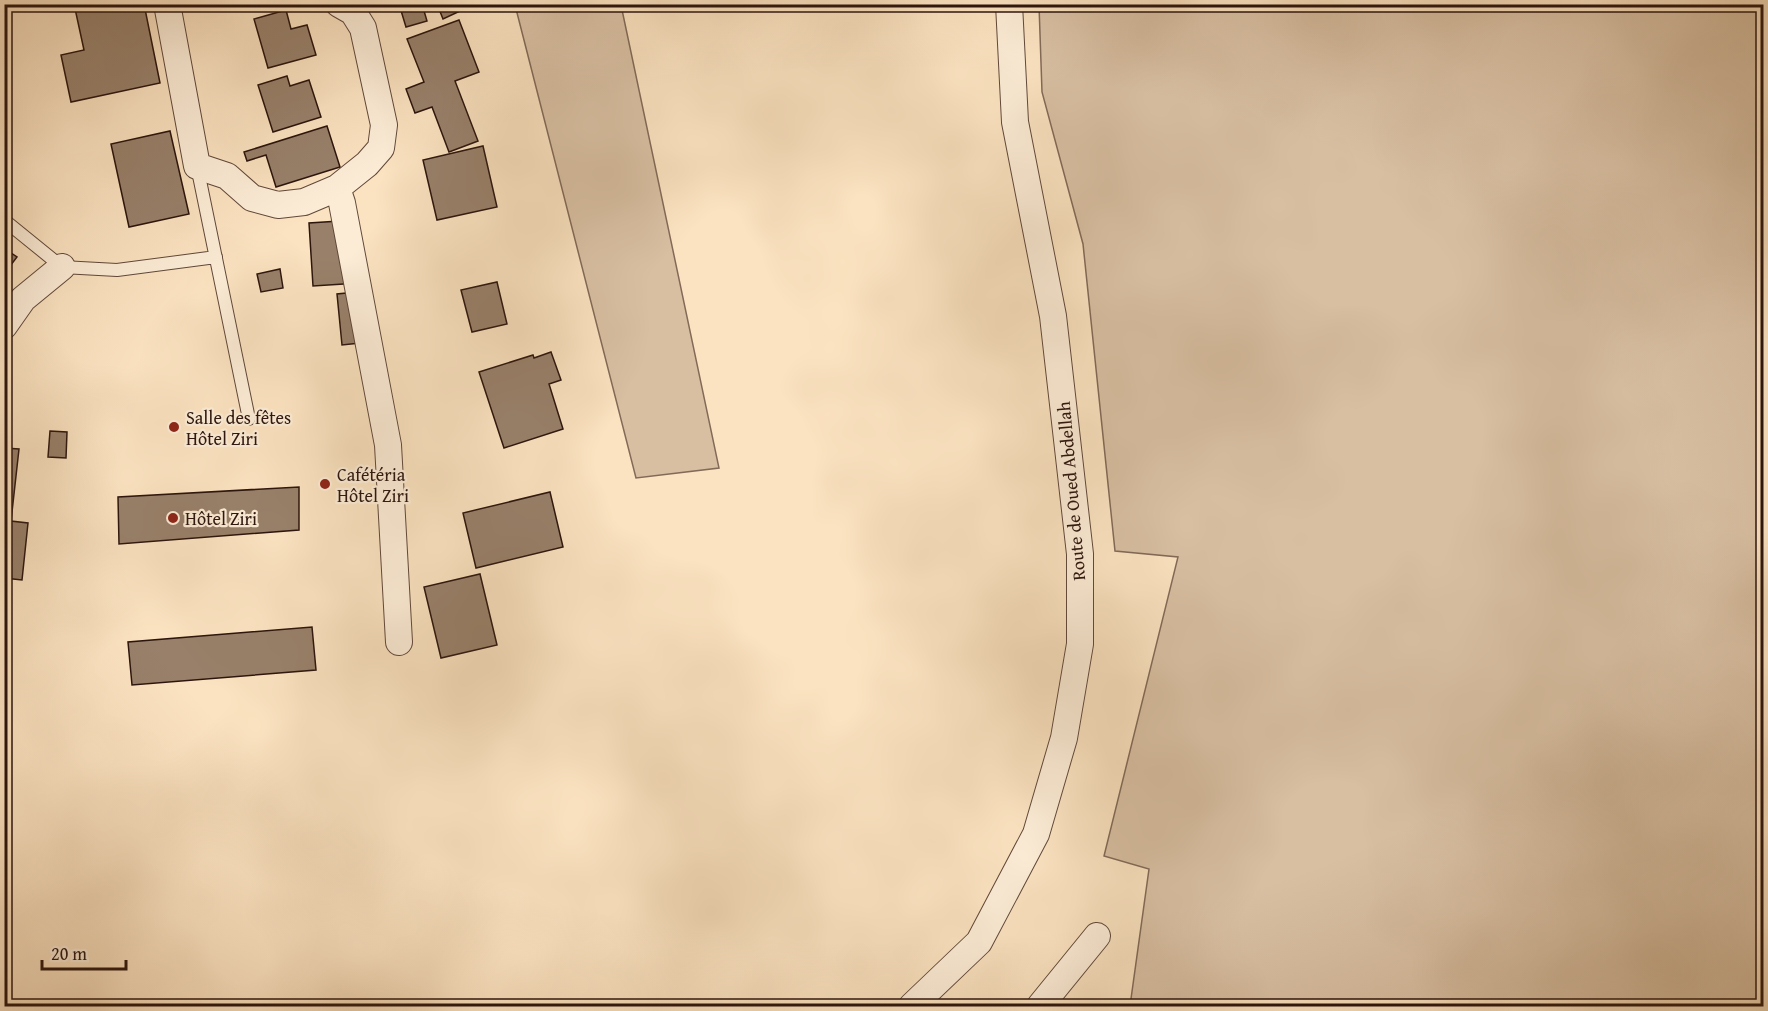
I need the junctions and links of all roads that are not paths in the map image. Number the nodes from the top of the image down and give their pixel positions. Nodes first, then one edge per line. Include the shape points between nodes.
1 (167, 4) edge
2 (339, 4) edge
3 (1009, 4) edge
4 (197, 166) junction
5 (337, 188) junction
6 (4, 220) edge
7 (216, 257) junction
8 (62, 267) junction
9 (4, 326) edge
10 (249, 419) dead end
11 (399, 642) dead end
12 (1097, 936) dead end
13 (912, 1006) edge
14 (1040, 1006) edge

1 - 4 street
2 - 5 street via 353,12 363,28 384,125 381,148 368,164
3 - 13 street, Route de Oued Abdellah via 1015,122 1053,316 1080,554 1080,644 1064,738 1036,834 979,942
4 - 5 street via 227,176 252,198 278,206 304,202
4 - 7 lane
5 - 11 street via 388,445
6 - 8 lane
7 - 8 lane via 117,270
7 - 10 lane
8 - 9 street via 23,299
12 - 14 street

